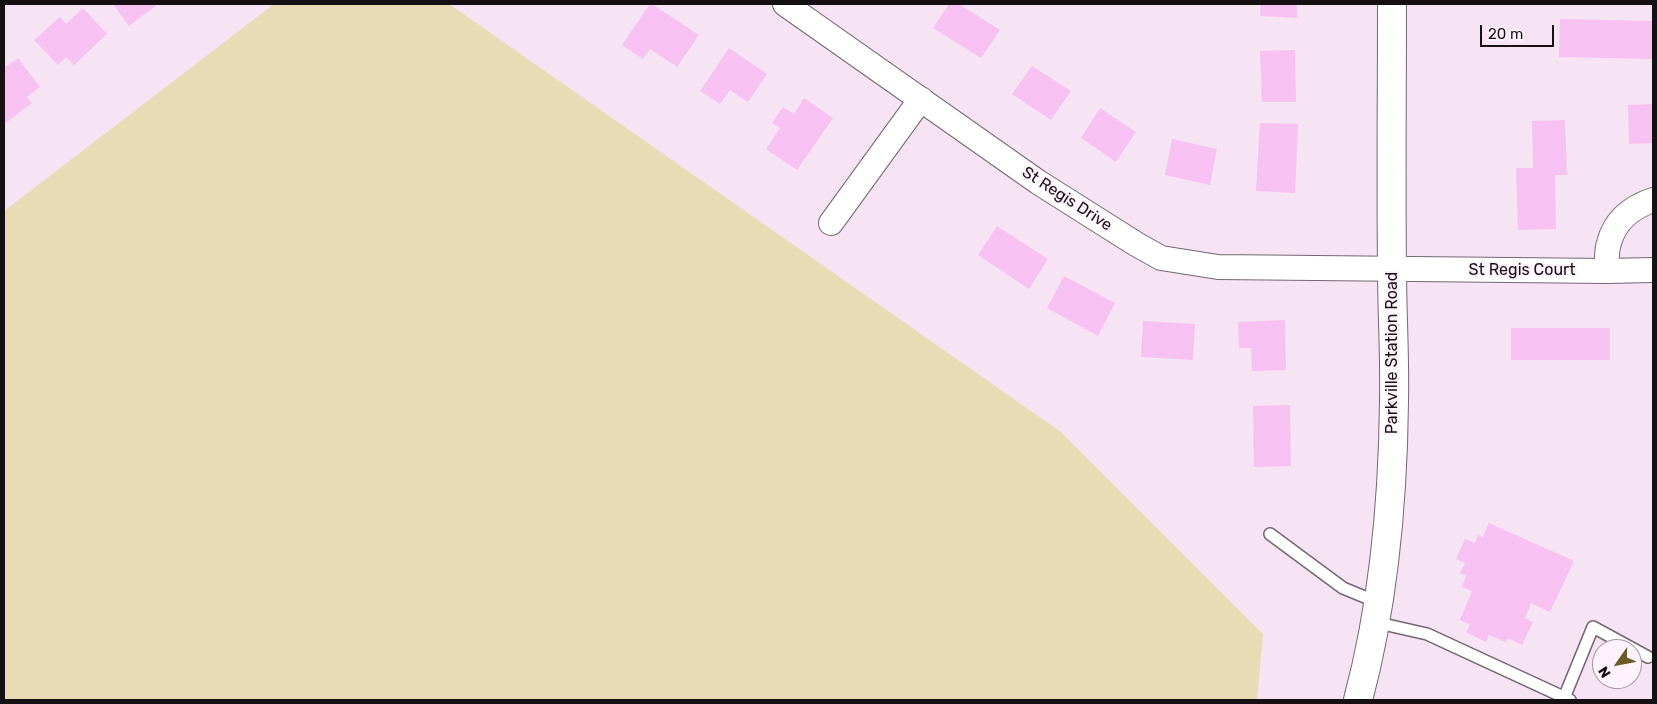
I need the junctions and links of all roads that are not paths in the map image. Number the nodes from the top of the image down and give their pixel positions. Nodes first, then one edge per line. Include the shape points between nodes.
1 (786, 4) edge
2 (1392, 4) edge
3 (921, 99) junction
4 (1653, 200) edge
5 (831, 223) dead end
6 (1392, 270) junction
7 (1653, 270) edge
8 (1607, 271) junction
9 (1270, 534) dead end
10 (1376, 612) junction
11 (1648, 657) dead end
12 (1567, 699) edge
13 (1358, 700) edge

1 - 3 street, St Regis Drive
2 - 6 main road, Parkville Station Road
3 - 5 street
3 - 6 street, St Regis Drive via 1038,182 1161,258 1218,267
4 - 8 street via 1634,207 1617,224 1608,244
6 - 8 street, St Regis Court
6 - 10 main road, Parkville Station Road via 1394,400 1390,499
7 - 8 street, St Regis Court
9 - 10 lane
10 - 12 lane
10 - 13 main road, Parkville Station Road
11 - 12 lane via 1593,627

